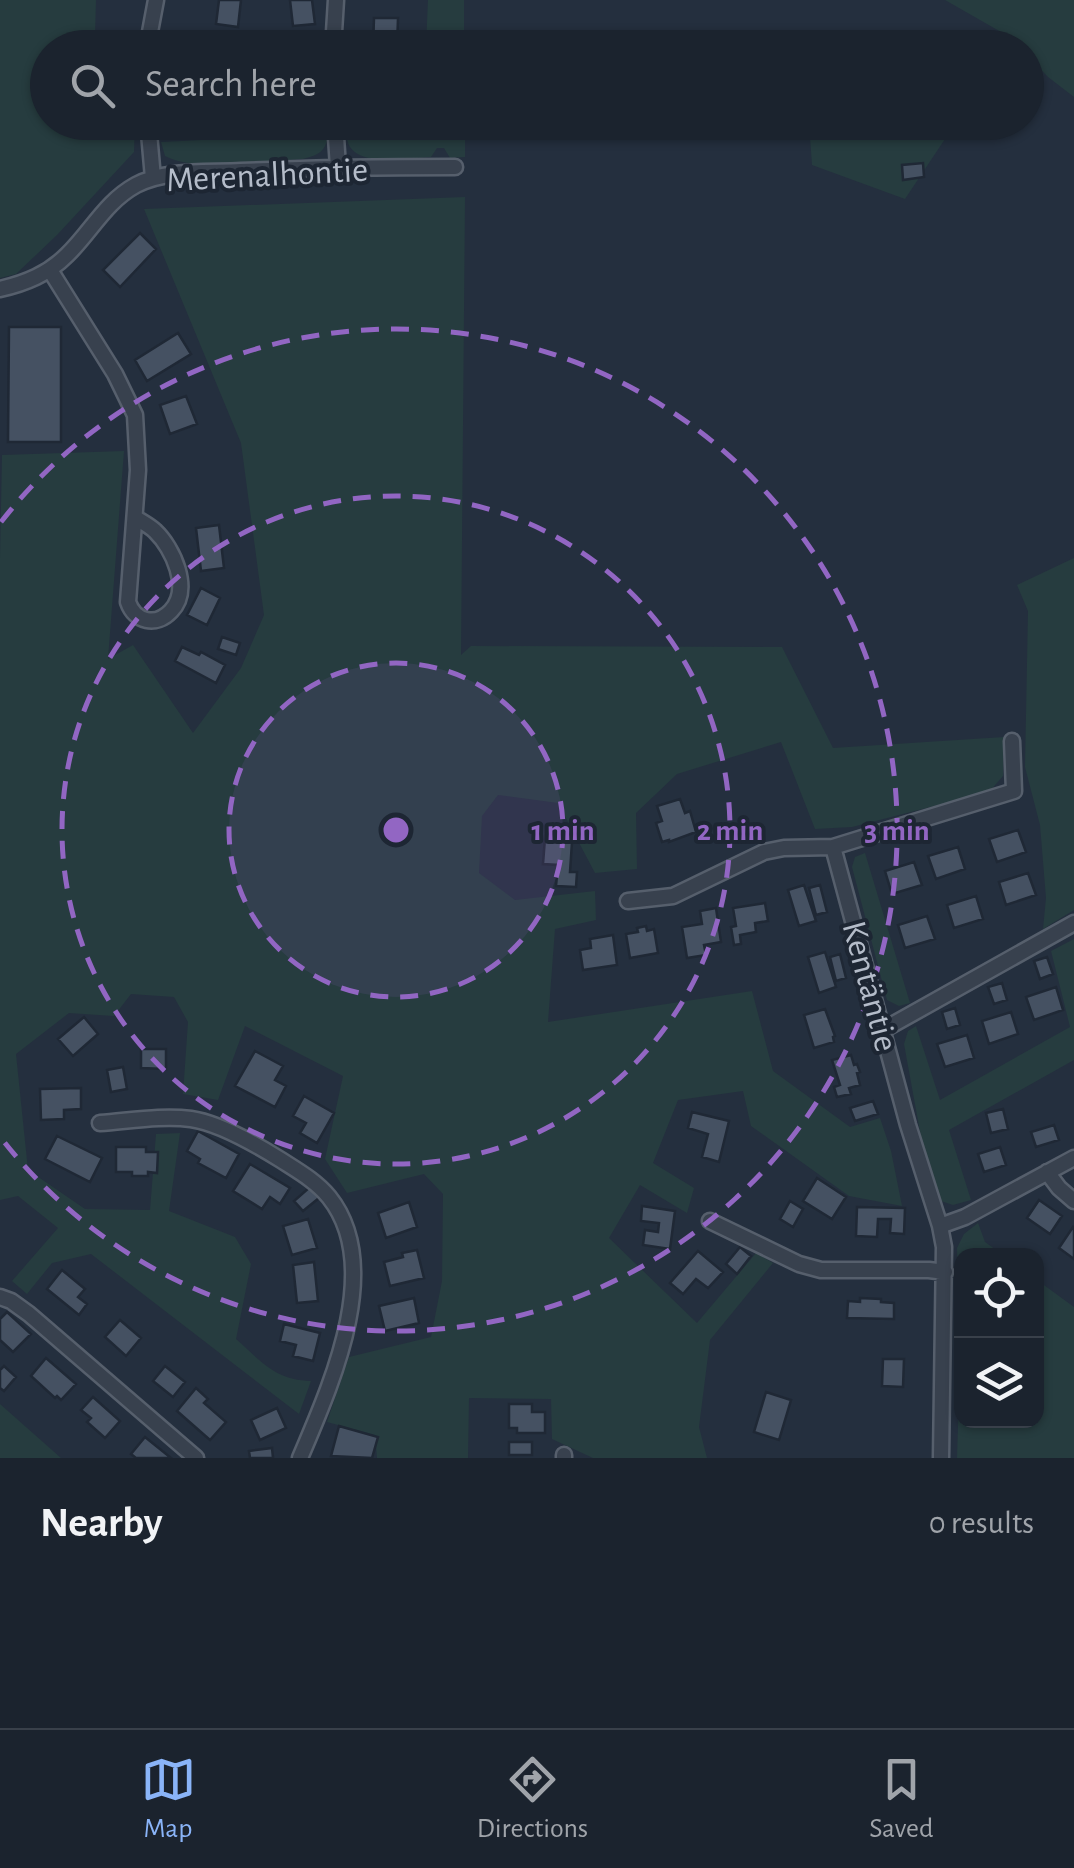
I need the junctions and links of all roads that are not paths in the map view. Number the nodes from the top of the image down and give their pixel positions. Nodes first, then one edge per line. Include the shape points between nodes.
1 (156, 0) edge
2 (336, 0) edge
3 (150, 30) edge
4 (334, 30) edge
5 (150, 140) edge
6 (336, 140) edge
7 (338, 167) junction
8 (455, 168) dead end
9 (153, 178) junction
10 (50, 270) junction
11 (0, 290) edge
12 (136, 518) junction
13 (1012, 741) dead end
14 (834, 846) junction
15 (628, 901) dead end
16 (1074, 922) edge
17 (882, 1030) junction
18 (100, 1123) dead end
19 (1074, 1158) edge
20 (1047, 1172) junction
21 (1074, 1202) edge
22 (710, 1221) dead end
23 (940, 1226) junction
24 (945, 1272) junction
25 (0, 1297) edge
26 (196, 1458) edge
27 (300, 1458) edge
28 (940, 1458) edge

1 - 3 street
2 - 4 street
5 - 9 street
6 - 7 street
7 - 8 street, Merenalhontie
7 - 9 street, Merenalhontie
9 - 10 street, Merenalhontie via 104,210
10 - 11 street, Merenalhontie
10 - 12 street via 135,414
12 - 12 street via 128,602 132,614 156,620 177,601 178,572 156,532
13 - 14 street via 1014,791
14 - 15 street via 764,852 673,896
14 - 17 street, Kentäntie
16 - 17 street
17 - 23 street, Kentäntie
18 - 27 street via 198,1120 272,1154 329,1198 350,1238 351,1301 331,1385
19 - 20 street
20 - 21 street
20 - 23 street
22 - 24 street via 821,1270
23 - 24 street, Kentäntie
24 - 28 street, Kentäntie
25 - 26 street via 30,1314

